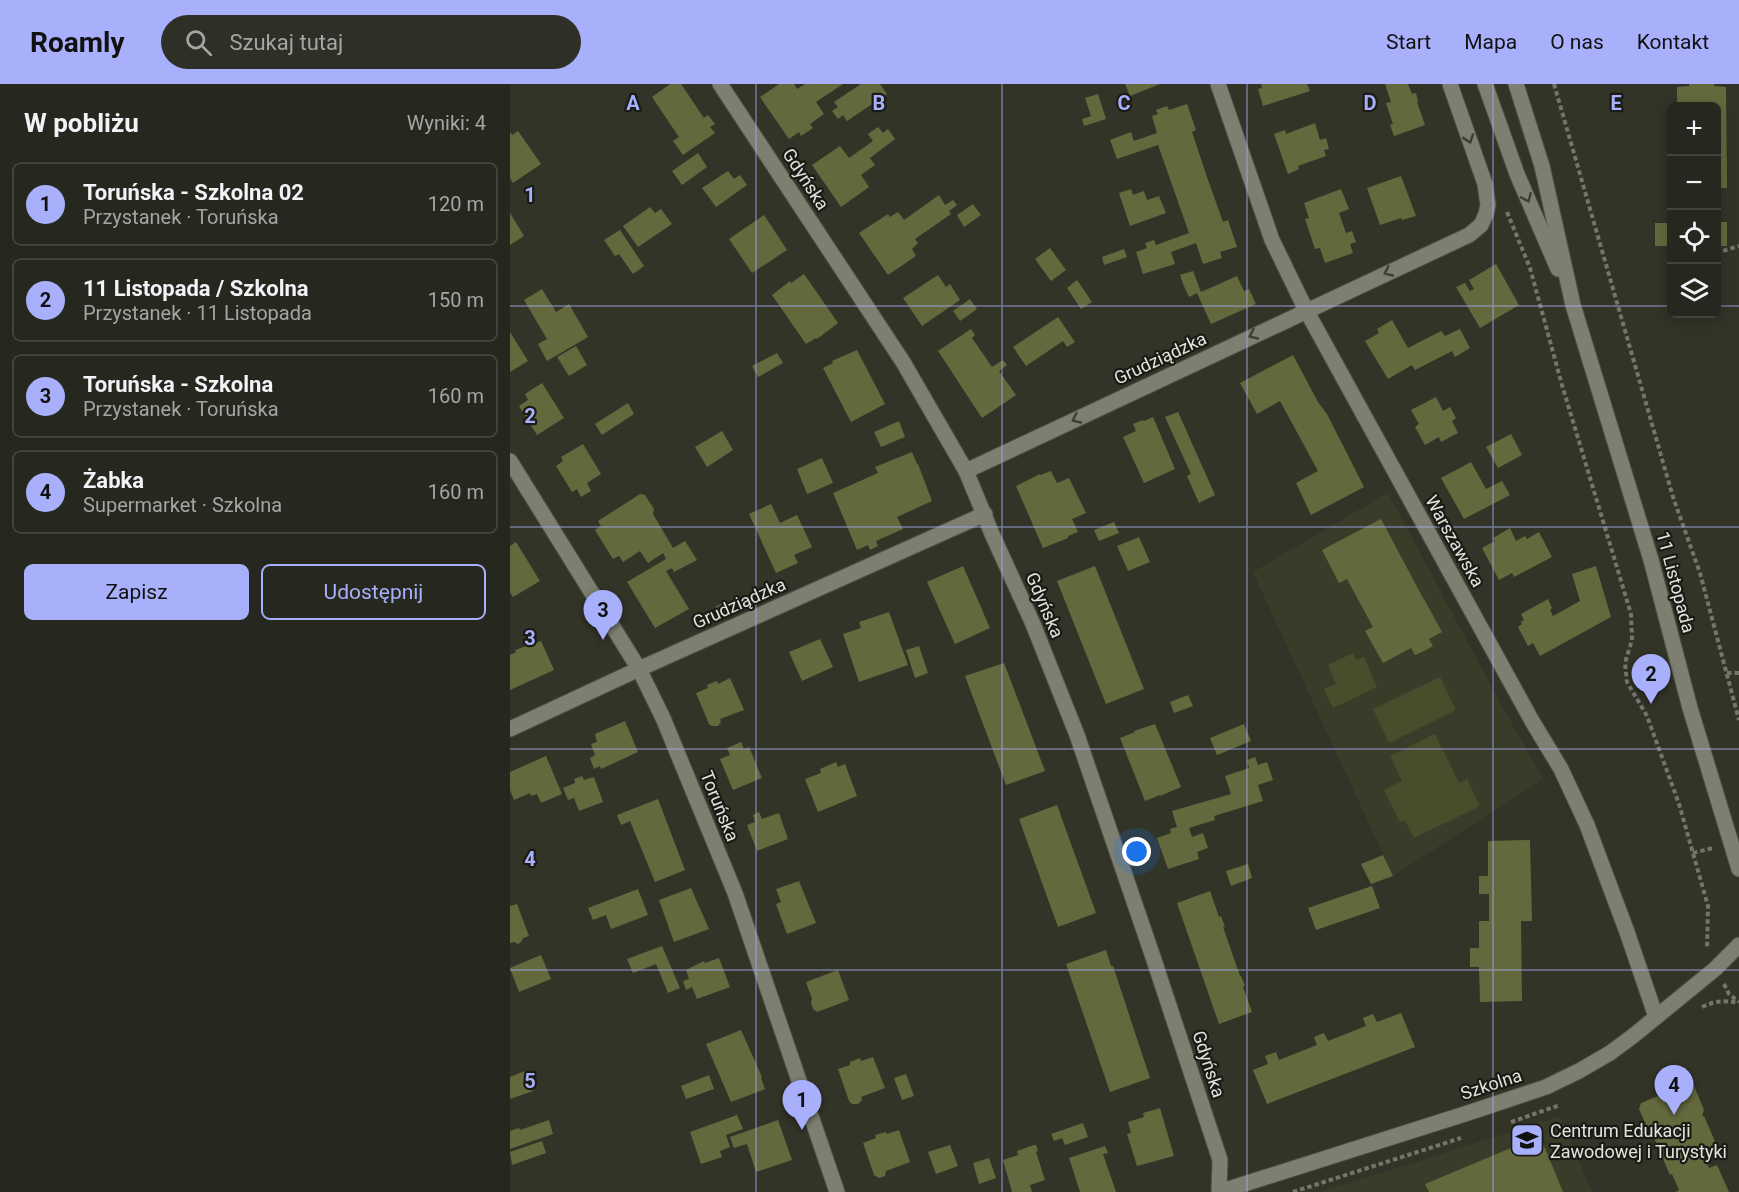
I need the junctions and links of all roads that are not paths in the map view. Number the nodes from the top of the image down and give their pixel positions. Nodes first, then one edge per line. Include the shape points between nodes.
1 (720, 84) edge
2 (1218, 84) edge
3 (1450, 84) edge
4 (1485, 84) edge
5 (1516, 84) edge
6 (1573, 305) junction
7 (1306, 310) junction
8 (510, 461) edge
9 (966, 471) junction
10 (985, 514) junction
11 (639, 669) junction
12 (510, 729) edge
13 (1739, 869) edge
14 (1739, 945) edge
15 (1656, 1017) junction
16 (837, 1192) edge
17 (1219, 1192) edge

1 - 9 street, Gdyńska via 903,362
2 - 7 street, Warszawska via 1272,240
3 -> 7 street, Grudziądzka via 1485,183 1488,205 1481,225 1468,235
4 -> 6 street, 11 Listopada via 1517,174
5 - 6 street, 11 Listopada via 1542,166
6 - 13 street, 11 Listopada
7 -> 9 street, Grudziądzka
7 - 15 street, Warszawska via 1561,768 1587,825
8 - 11 street, Toruńska
9 - 10 street, Gdyńska
10 - 11 street, Grudziądzka
10 - 17 street, Gdyńska via 1081,746 1220,1160
11 - 12 street, Grudziądzka
11 - 16 street, Toruńska via 735,893
14 - 15 street, Szkolna
15 - 17 street, Szkolna via 1610,1053 1546,1087

